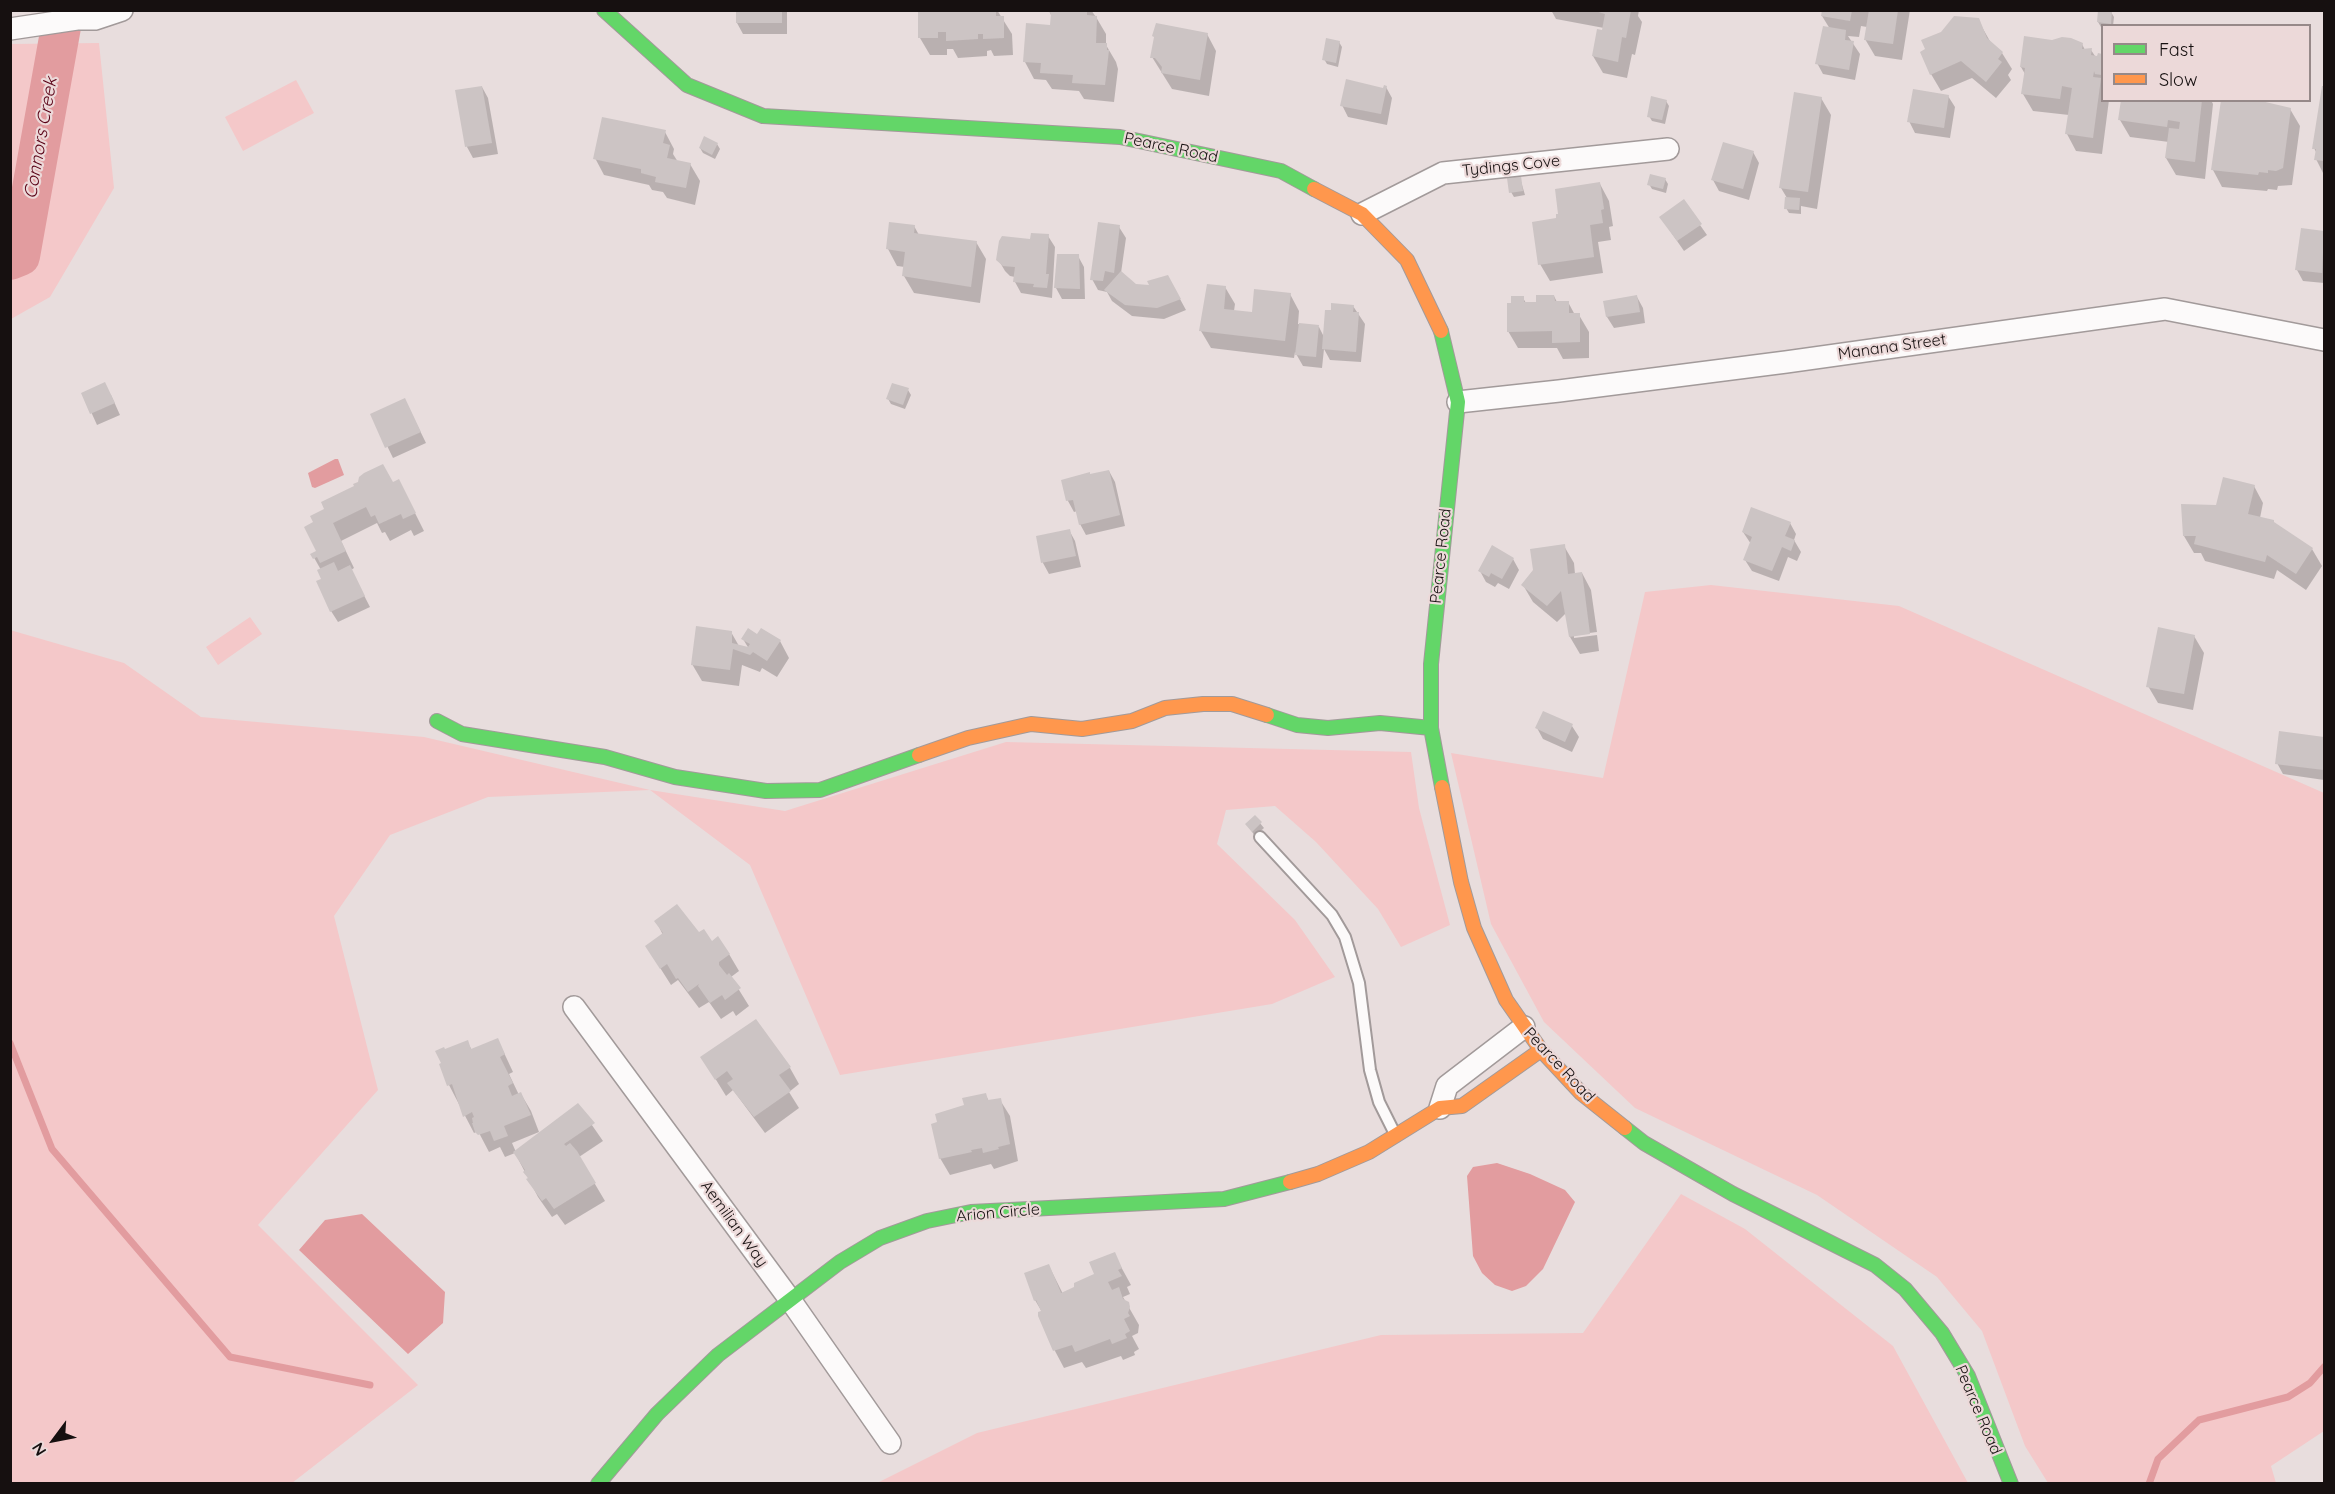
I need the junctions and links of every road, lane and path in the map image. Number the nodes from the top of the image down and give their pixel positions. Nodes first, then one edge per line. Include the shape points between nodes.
1 (122, 10) edge
2 (604, 10) edge
3 (18, 28) edge
4 (1668, 149) dead end
5 (1362, 214) junction
6 (2325, 340) edge
7 (1458, 402) junction
8 (437, 722) dead end
9 (1431, 728) junction
10 (1260, 837) dead end
11 (574, 1007) dead end
12 (1524, 1027) junction
13 (1541, 1050) junction
14 (1474, 1082) junction
15 (1440, 1108) joint
16 (1396, 1136) junction
17 (791, 1301) junction
18 (890, 1443) dead end
19 (598, 1484) edge
20 (2011, 1484) edge

1 - 3 street via 95,19
2 - 5 street, Pearce Road via 687,85 763,116 1120,136 1281,171
4 - 5 street, Tydings Cove via 1443,173
5 - 7 street, Pearce Road via 1407,260 1441,329
6 - 7 street, Manana Street via 2165,309
7 - 9 street, Pearce Road via 1432,653
8 - 9 street via 462,734 605,757 675,777 766,791 820,790 968,738 1031,724 1082,729 1132,721 1165,708 1203,704 1232,704 1297,725 1328,728 1380,723
9 - 12 street, Pearce Road via 1461,882 1474,928 1506,1000
10 - 16 lane via 1332,915 1345,937 1359,983 1370,1070 1379,1102
11 - 17 street, Aemilian Way
12 - 13 street, Pearce Road
12 - 14 street, Arion Circle
13 - 14 street, Arion Circle
13 - 20 street, Pearce Road via 1581,1093 1644,1143 1733,1194 1875,1265 1905,1289 1942,1333 1968,1376
14 - 15 street, Arion Circle via 1447,1086
15 - 16 street, Arion Circle
16 - 17 street, Arion Circle via 1318,1174 1224,1199 971,1212 927,1221 879,1238 840,1262
17 - 18 street, Aemilian Way
17 - 19 street, Arion Circle via 743,1335 683,1388

